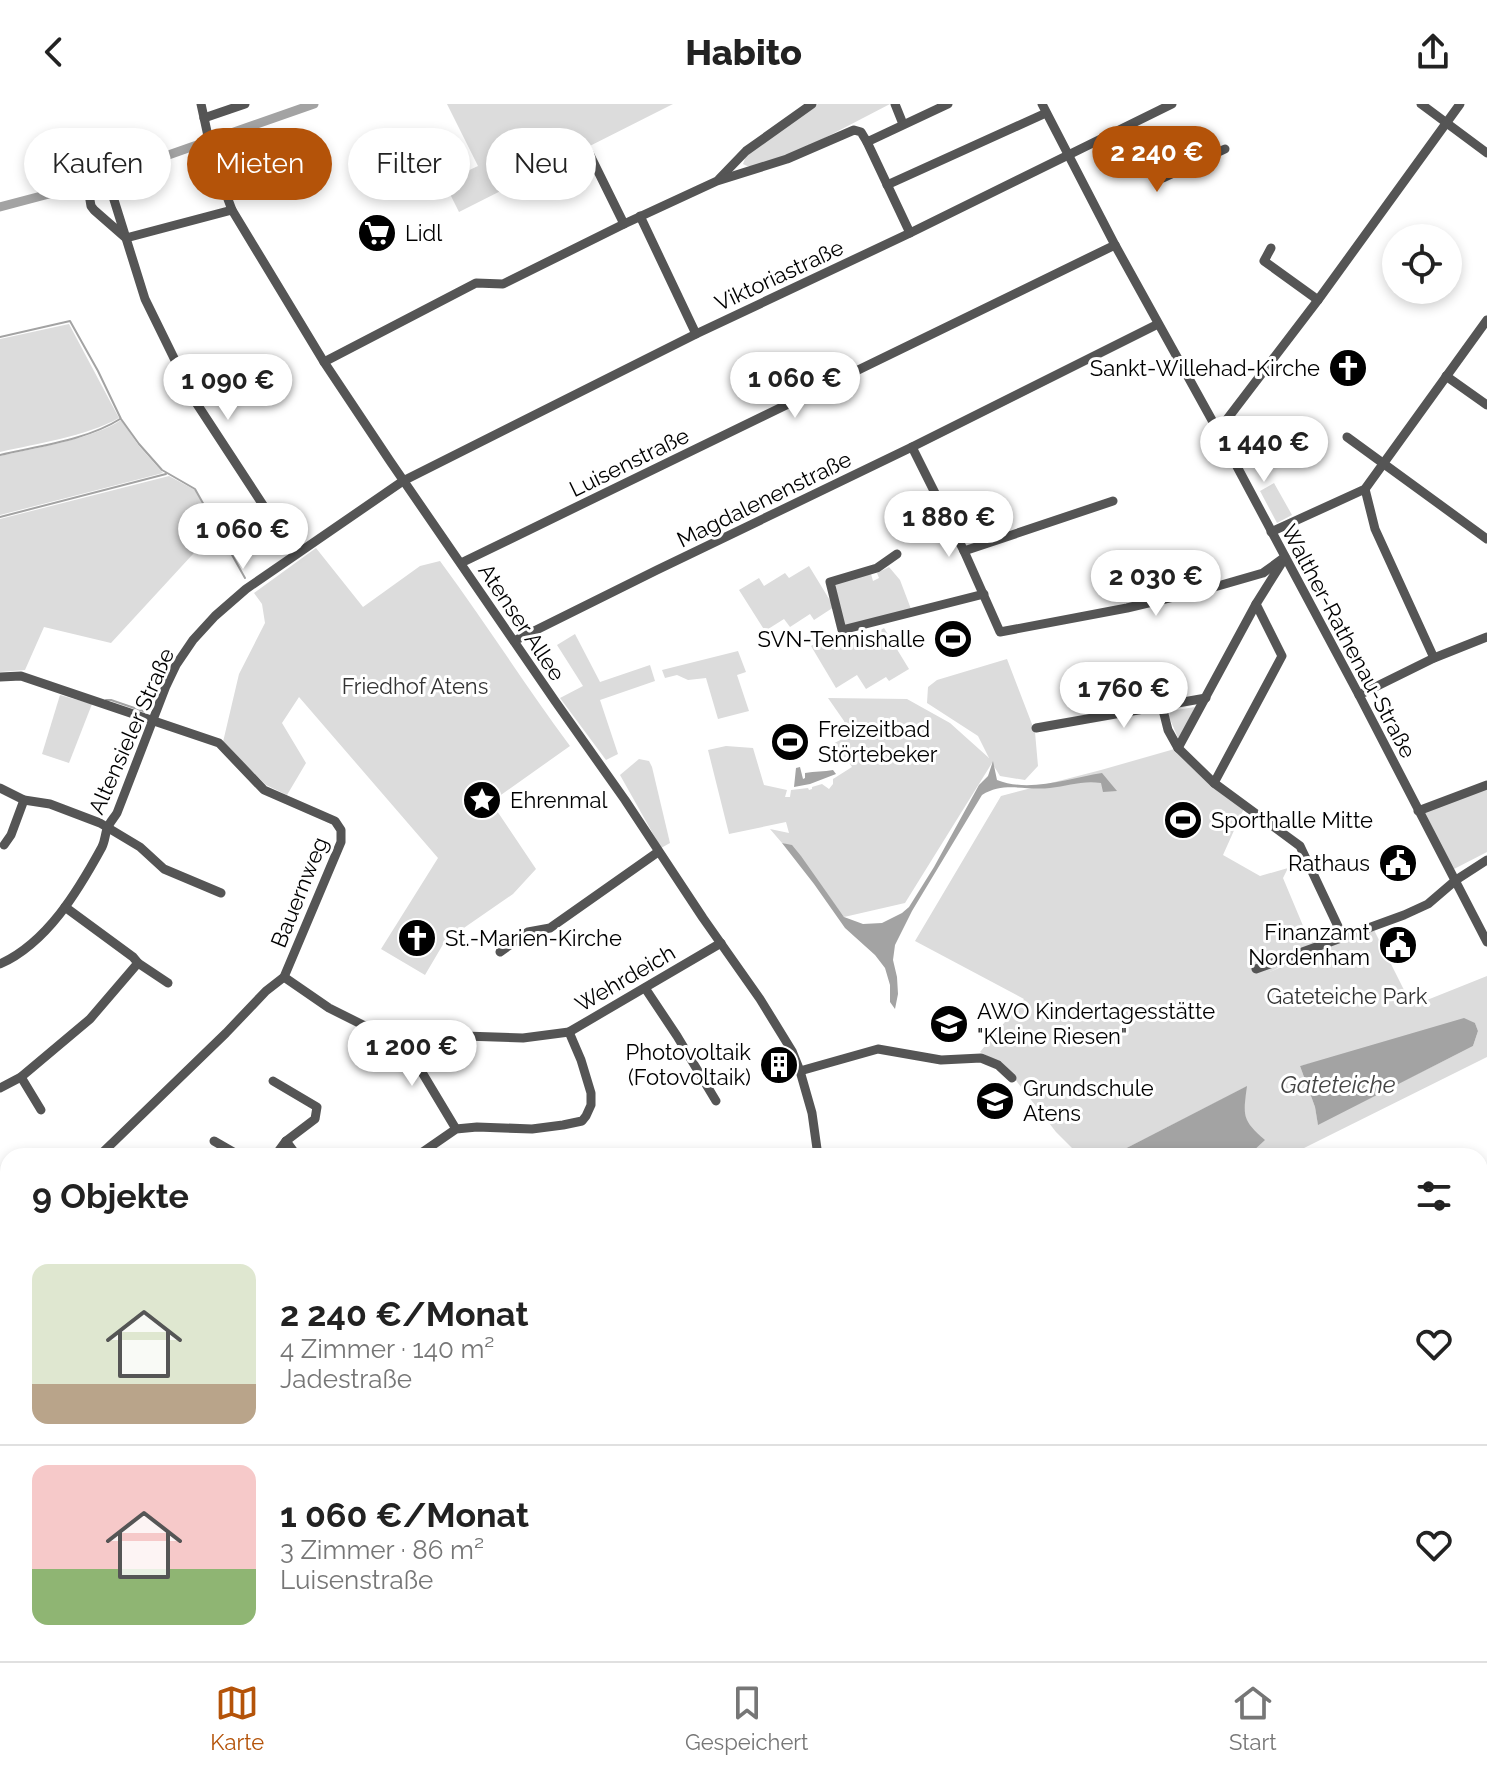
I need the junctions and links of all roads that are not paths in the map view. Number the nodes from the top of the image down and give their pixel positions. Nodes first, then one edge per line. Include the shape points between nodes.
1 (201, 104) edge
2 (245, 104) edge
3 (812, 104) edge
4 (895, 104) edge
5 (948, 104) edge
6 (1172, 104) edge
7 (1421, 104) edge
8 (1460, 104) edge
9 (1044, 109) edge
10 (204, 118) junction
11 (1446, 123) junction
12 (903, 124) junction
13 (1114, 133) junction
14 (867, 142) junction
15 (1225, 149) dead end
16 (1487, 153) edge
17 (1068, 156) junction
18 (596, 167) edge
19 (717, 181) junction
20 (887, 185) junction
21 (232, 210) junction
22 (640, 216) junction
23 (624, 224) junction
24 (910, 233) junction
25 (126, 238) junction
26 (1115, 245) junction
27 (1271, 248) dead end
28 (1318, 300) junction
29 (1487, 320) edge
30 (1158, 324) junction
31 (696, 334) junction
32 (324, 362) junction
33 (1446, 376) junction
34 (1487, 405) edge
35 (1218, 431) junction
36 (1347, 437) dead end
37 (912, 447) junction
38 (1383, 463) junction
39 (403, 481) junction
40 (1365, 489) junction
41 (1113, 501) dead end
42 (1271, 532) junction
43 (1487, 539) edge
44 (964, 551) junction
45 (295, 554) junction
46 (897, 554) dead end
47 (1285, 557) junction
48 (461, 563) junction
49 (984, 594) junction
50 (1256, 604) junction
51 (1487, 637) edge
52 (514, 641) junction
53 (1434, 658) junction
54 (0, 677) edge
55 (1359, 695) junction
56 (1206, 698) junction
57 (1162, 706) junction
58 (153, 721) junction
59 (1036, 728) dead end
60 (1178, 748) junction
61 (1214, 783) junction
62 (1487, 785) edge
63 (0, 788) edge
64 (24, 800) junction
65 (1418, 811) junction
66 (107, 828) junction
67 (4, 845) dead end
68 (658, 852) junction
69 (1487, 860) edge
70 (1456, 880) junction
71 (221, 893) dead end
72 (65, 907) junction
73 (1343, 937) junction
74 (1487, 942) edge
75 (721, 943) junction
76 (500, 952) dead end
77 (138, 963) junction
78 (0, 964) edge
79 (1256, 969) dead end
80 (284, 977) junction
81 (168, 983) dead end
82 (645, 988) junction
83 (401, 1032) junction
84 (569, 1032) junction
85 (800, 1071) junction
86 (21, 1077) junction
87 (1012, 1078) dead end
88 (273, 1081) dead end
89 (0, 1088) edge
90 (716, 1101) dead end
91 (41, 1110) dead end
92 (456, 1129) junction
93 (214, 1141) dead end
94 (286, 1141) junction
95 (107, 1148) edge
96 (226, 1148) edge
97 (281, 1148) edge
98 (291, 1148) edge
99 (429, 1148) edge
100 (817, 1148) edge

1 - 10 street, Atenser Allee
2 - 10 street
3 - 19 street via 746,151
4 - 12 street
5 - 12 street
6 - 13 street, Viktoriastraße
7 - 11 street
8 - 11 street
9 - 17 street, Walther-Rathenau-Straße
9 - 20 street
10 - 21 street, Atenser Allee
11 - 16 street
11 - 28 street
12 - 14 street
13 - 15 street via 1134,167 1163,178
13 - 17 street, Viktoriastraße
14 - 19 street via 854,130
14 - 20 street
17 - 24 street, Viktoriastraße
17 - 26 street, Walther-Rathenau-Straße
18 - 23 street
19 - 22 street
20 - 24 street
21 - 25 street
21 - 32 street, Atenser Allee
22 - 23 street
22 - 31 street
23 - 32 street via 503,284 476,283
24 - 31 street, Viktoriastraße
25 - 25 street via 110,187 89,194 94,210
25 - 45 street via 145,299 195,401
26 - 30 street, Walther-Rathenau-Straße
26 - 48 street, Luisenstraße
27 - 28 street via 1264,261
28 - 35 street
29 - 33 street
30 - 35 street, Walther-Rathenau-Straße
30 - 37 street, Magdalenenstraße
31 - 39 street, Viktoriastraße
32 - 39 street, Atenser Allee
33 - 34 street
33 - 38 street
35 - 42 street, Walther-Rathenau-Straße
36 - 38 street
37 - 44 street
37 - 52 street, Magdalenenstraße
38 - 40 street
38 - 43 street
39 - 45 street, Altensieler Straße
39 - 48 street, Atenser Allee
40 - 42 street
40 - 53 street via 1375,529
41 - 44 street
42 - 47 street, Walther-Rathenau-Straße
44 - 49 street
45 - 58 street, Altensieler Straße via 246,589 193,640 171,675
46 - 49 street via 877,568 830,582 842,630
47 - 49 street via 1263,573 1211,588 1009,631 1000,632
47 - 50 street
47 - 55 street, Walther-Rathenau-Straße
48 - 52 street, Atenser Allee
50 - 56 street
50 - 61 street via 1282,656
51 - 53 street
52 - 68 street, Atenser Allee
53 - 55 street
54 - 58 street, Bauernweg via 21,676
55 - 65 street, Walther-Rathenau-Straße
56 - 57 street
56 - 60 street
57 - 59 street
57 - 60 street
58 - 66 street, Altensieler Straße
58 - 80 street, Bauernweg via 219,743 264,790 335,821 341,830 341,842
60 - 61 street
61 - 73 street via 1300,846
62 - 65 street
63 - 64 street
64 - 66 street via 50,804
64 - 67 street
65 - 70 street, Walther-Rathenau-Straße
66 - 71 street via 164,869
66 - 72 street, Altensieler Straße via 104,843
68 - 75 street, Atenser Allee
68 - 76 street via 550,928 528,932
69 - 70 street
70 - 73 street via 1428,904
70 - 74 street, Walther-Rathenau-Straße
72 - 77 street
72 - 78 street, Altensieler Straße via 40,937
73 - 79 street
75 - 82 street, Wehrdeich
75 - 85 street, Atenser Allee via 782,1034
77 - 81 street
77 - 86 street via 90,1019
80 - 83 street, Bauernweg via 369,1028
80 - 95 street
82 - 84 street, Wehrdeich
82 - 90 street
83 - 84 street, Wehrdeich via 417,1028 523,1038
83 - 92 street
84 - 92 street via 591,1093 582,1121 532,1129
85 - 87 street via 878,1049 941,1060 981,1058
85 - 100 street, Atenser Allee
86 - 89 street
86 - 91 street
88 - 94 street via 317,1107 315,1119
92 - 99 street
93 - 96 street
94 - 97 street
94 - 98 street

